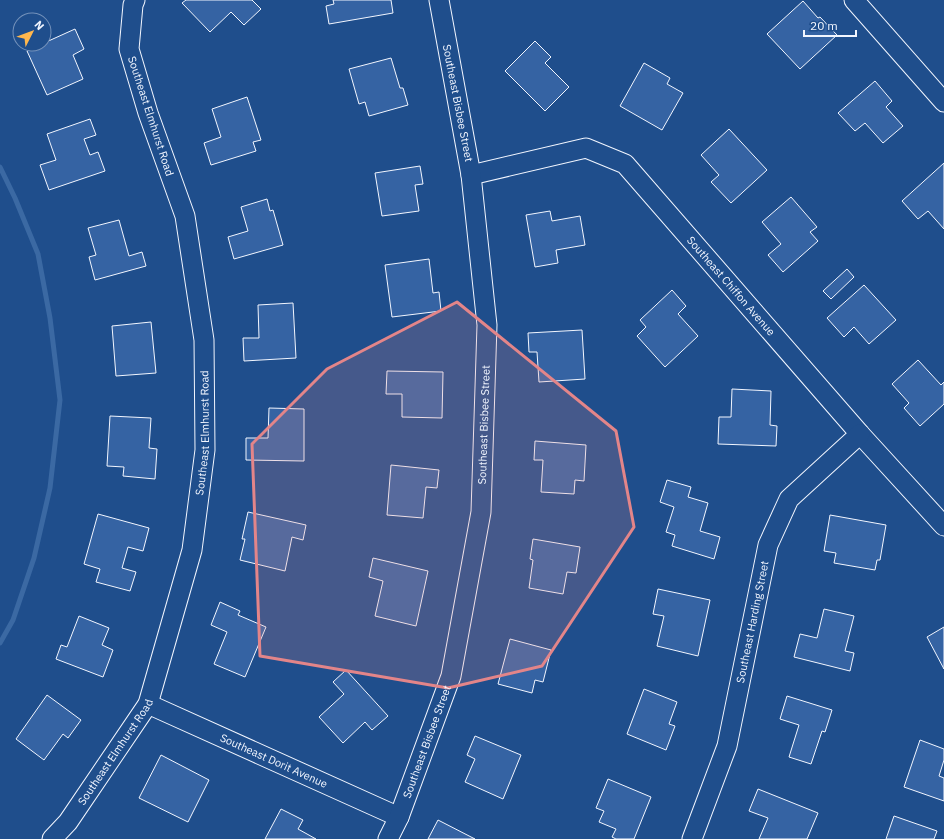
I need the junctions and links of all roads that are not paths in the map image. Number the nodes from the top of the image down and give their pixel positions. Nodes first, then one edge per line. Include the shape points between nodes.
1 (135, 0) edge
2 (439, 0) edge
3 (854, 0) edge
4 (944, 102) edge
5 (471, 175) junction
6 (860, 434) junction
7 (944, 526) edge
8 (148, 704) junction
9 (399, 817) junction
10 (52, 839) edge
11 (388, 839) edge
12 (692, 839) edge

1 - 8 street, Southeast Elmhurst Road via 129,49 148,113 185,216 204,340 205,450 192,550
2 - 5 street, Southeast Bisbee Street
3 - 4 street
5 - 6 street, Southeast Chiffon Avenue via 586,148 625,164
5 - 9 street, Southeast Bisbee Street via 487,325 481,512 451,676
6 - 7 street, Southeast Chiffon Avenue
6 - 12 street, Southeast Harding Street via 789,499 768,545 727,746
8 - 9 street, Southeast Dorit Avenue
8 - 10 street, Southeast Elmhurst Road via 68,822
9 - 11 street, Southeast Bisbee Street

